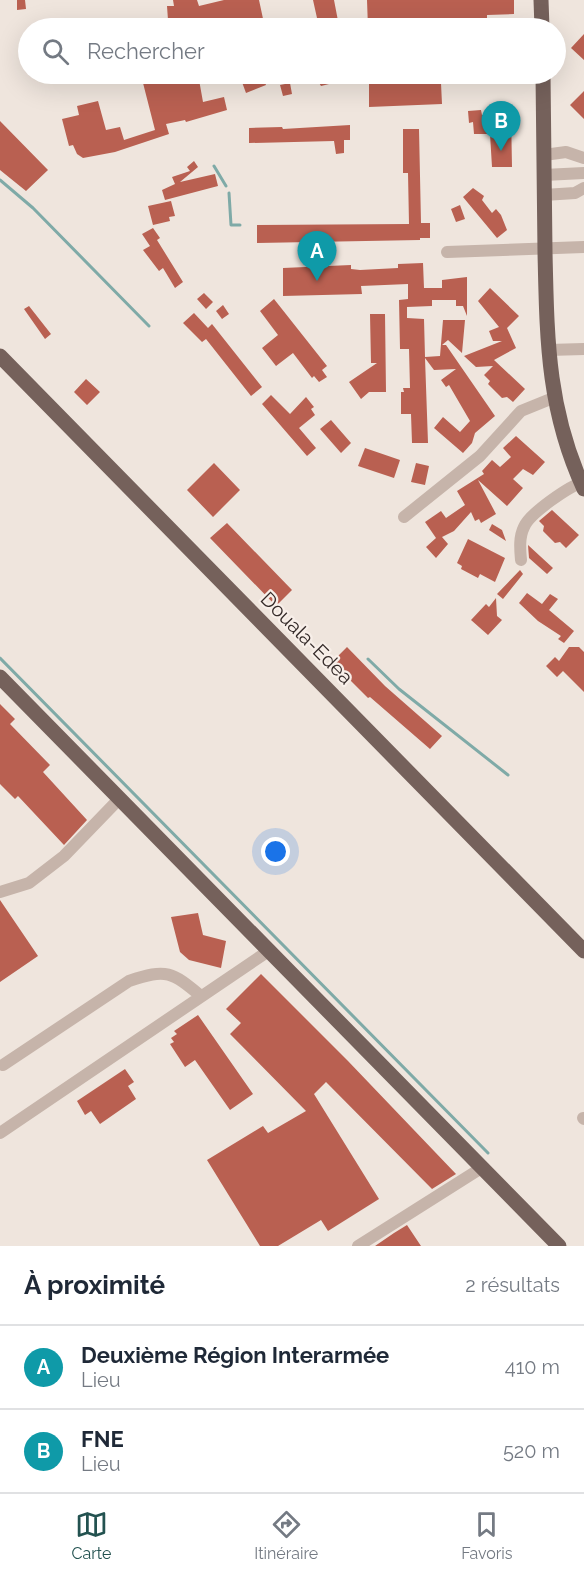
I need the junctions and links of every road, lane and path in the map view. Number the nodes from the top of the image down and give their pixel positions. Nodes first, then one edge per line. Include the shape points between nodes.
1 (541, 0) edge
2 (542, 18) edge
3 (543, 84) edge
4 (544, 155) junction
5 (583, 156) edge
6 (584, 173) edge
7 (544, 175) junction
8 (584, 188) edge
9 (544, 195) junction
10 (584, 248) edge
11 (545, 250) junction
12 (447, 252) dead end
13 (584, 349) edge
14 (548, 350) junction
15 (0, 356) edge
16 (553, 398) junction
17 (583, 484) edge
18 (404, 517) dead end
19 (521, 560) dead end
20 (0, 677) edge
21 (120, 798) junction
22 (0, 892) edge
23 (270, 950) junction
24 (584, 951) edge
25 (201, 996) junction
26 (3, 1065) dead end
27 (0, 1133) edge
28 (483, 1167) junction
29 (358, 1246) edge
30 (559, 1246) edge

1 - 2 main road
3 - 4 main road
4 - 5 street via 567,152
4 - 7 main road
6 - 7 street
7 - 9 main road
8 - 9 street via 575,193
9 - 11 main road
10 - 11 street
11 - 12 street
11 - 14 main road
13 - 14 street
14 - 16 main road
15 - 24 main road, Douala-Edea
16 - 17 main road
16 - 18 street via 521,411 480,456
17 - 19 street via 528,521 521,538
20 - 21 main road
21 - 22 street via 64,856 29,883
21 - 23 main road
23 - 25 street
23 - 28 main road
25 - 26 street via 176,975 152,973 129,981
25 - 27 street
28 - 29 street
28 - 30 main road

